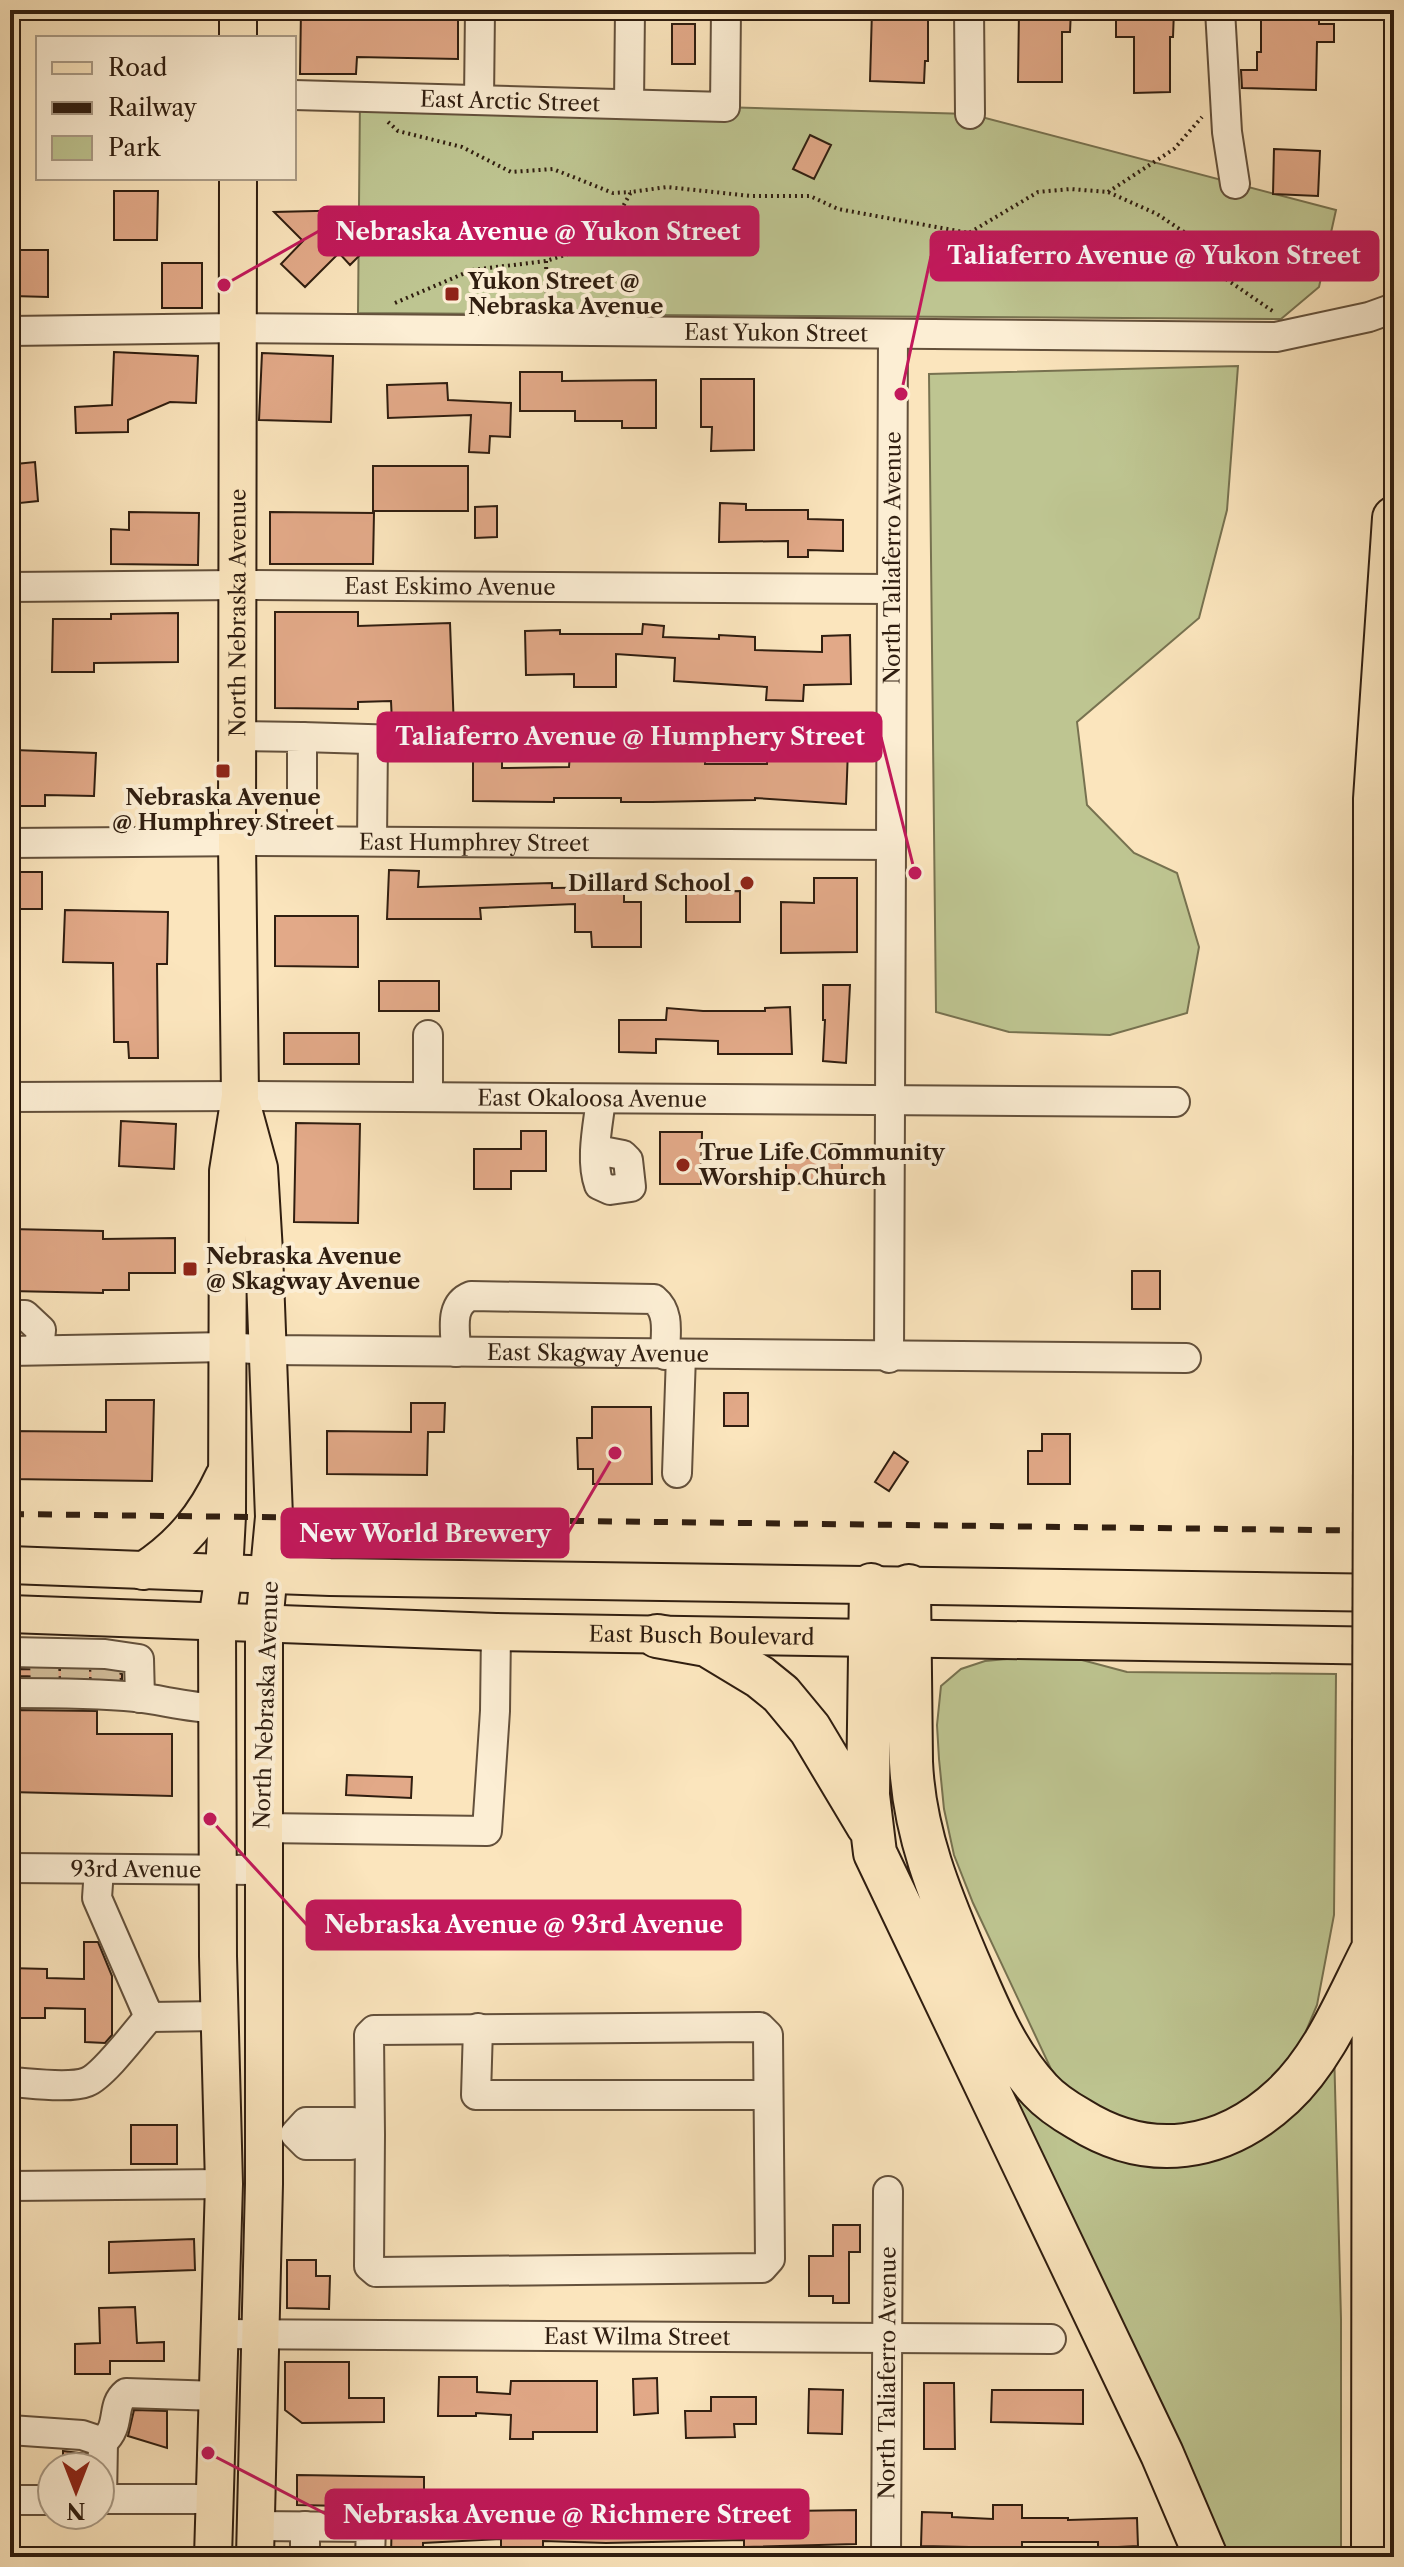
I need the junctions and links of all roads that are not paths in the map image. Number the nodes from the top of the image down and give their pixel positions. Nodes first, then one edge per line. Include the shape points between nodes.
1 (238, 10) edge
2 (480, 10) edge
3 (630, 10) edge
4 (726, 10) edge
5 (969, 10) edge
6 (1220, 10) edge
7 (238, 36) edge
8 (296, 95) edge
9 (479, 100) junction
10 (629, 104) junction
11 (970, 114) dead end
12 (238, 180) edge
13 (1235, 184) dead end
14 (1394, 308) edge
15 (239, 328) junction
16 (10, 331) edge
17 (893, 335) junction
18 (1394, 518) edge
19 (238, 585) junction
20 (10, 587) edge
21 (891, 589) junction
22 (237, 736) junction
23 (302, 737) junction
24 (373, 740) junction
25 (433, 741) dead end
26 (237, 841) junction
27 (302, 841) junction
28 (372, 841) junction
29 (10, 843) edge
30 (891, 845) junction
31 (428, 1035) dead end
32 (240, 1096) junction
33 (10, 1097) edge
34 (428, 1097) junction
35 (601, 1099) junction
36 (891, 1101) junction
37 (1175, 1102) dead end
38 (597, 1150) dead end
39 (10, 1315) edge
40 (227, 1347) junction
41 (39, 1350) junction
42 (268, 1350) junction
43 (10, 1351) edge
44 (456, 1352) junction
45 (673, 1355) junction
46 (889, 1358) junction
47 (1186, 1358) dead end
48 (227, 1469) junction
49 (677, 1473) dead end
50 (10, 1565) edge
51 (143, 1571) junction
52 (224, 1573) junction
53 (269, 1575) junction
54 (890, 1585) junction
55 (1394, 1593) edge
56 (16, 1614) edge
57 (105, 1618) junction
58 (217, 1621) junction
59 (264, 1624) junction
60 (496, 1632) junction
61 (657, 1636) junction
62 (890, 1638) junction
63 (1394, 1646) edge
64 (35, 1666) edge
65 (75, 1674) junction
66 (106, 1675) junction
67 (10, 1693) edge
68 (140, 1698) junction
69 (217, 1708) junction
70 (263, 1828) junction
71 (870, 1830) junction
72 (10, 1868) edge
73 (99, 1869) junction
74 (217, 1869) junction
75 (262, 1870) junction
76 (1374, 1947) junction
77 (220, 2016) junction
78 (149, 2017) junction
79 (478, 2028) junction
80 (10, 2082) edge
81 (768, 2095) junction
82 (279, 2135) junction
83 (366, 2135) junction
84 (224, 2184) junction
85 (10, 2186) edge
86 (888, 2191) dead end
87 (221, 2334) junction
88 (259, 2334) junction
89 (887, 2336) junction
90 (1051, 2339) dead end
91 (218, 2396) junction
92 (10, 2430) edge
93 (103, 2442) junction
94 (103, 2451) edge
95 (116, 2499) edge
96 (214, 2499) junction
97 (10, 2500) edge
98 (36, 2500) edge
99 (305, 2526) junction
100 (255, 2542) edge
101 (213, 2557) edge
102 (305, 2557) edge
103 (370, 2557) edge
104 (886, 2557) edge
105 (1206, 2557) edge
106 (1373, 2557) edge

1 - 7 main road
2 - 9 street
3 - 10 street
4 - 10 street, East Arctic Street via 725,107
5 - 11 street
6 - 13 street
8 - 9 street, East Arctic Street
9 - 10 street, East Arctic Street
12 - 15 main road, North Nebraska Avenue
14 - 17 street, East Yukon Street via 1276,337
15 - 16 street, East Yukon Street
15 - 17 street, East Yukon Street
15 - 19 main road, North Nebraska Avenue
17 - 21 street, North Taliaferro Avenue
18 - 76 highway, bridge via 1375,799
19 - 20 street, East Eskimo Avenue
19 - 21 street, East Eskimo Avenue
19 - 22 main road, North Nebraska Avenue
21 - 30 street, North Taliaferro Avenue
22 - 23 street
22 - 26 main road, North Nebraska Avenue
23 - 24 street
23 - 27 street
24 - 25 street
24 - 28 street
26 - 27 street, East Humphrey Street
26 - 29 street, East Humphrey Street
26 - 32 main road, North Nebraska Avenue
27 - 28 street, East Humphrey Street
28 - 30 street, East Humphrey Street
30 - 36 street, North Taliaferro Avenue
31 - 34 street
32 - 33 street, East Okaloosa Avenue
32 - 34 street, East Okaloosa Avenue
32 - 40 main road, North Nebraska Avenue via 228,1171
32 - 42 main road, North Nebraska Avenue via 259,1168
34 - 35 street, East Okaloosa Avenue
35 - 36 street, East Okaloosa Avenue
35 - 38 street
36 - 37 street, East Okaloosa Avenue
36 - 46 street, North Taliaferro Avenue
39 - 41 street via 25,1315 41,1330
40 - 41 street, East Skagway Avenue
40 - 42 street, East Skagway Avenue
40 - 48 main road, North Nebraska Avenue
41 - 43 street, East Skagway Avenue
42 - 44 street, East Skagway Avenue
42 - 53 main road, North Nebraska Avenue via 274,1517
44 - 45 street, East Skagway Avenue
44 - 45 street via 455,1308 471,1296 654,1299 663,1306
45 - 46 street, East Skagway Avenue
45 - 49 street
46 - 47 street, East Skagway Avenue
48 - 51 main road via 190,1533
48 - 52 main road, North Nebraska Avenue
50 - 51 main road
51 - 52 main road
52 - 53 main road
52 - 58 main road, North Nebraska Avenue
53 - 54 main road
53 - 59 main road, North Nebraska Avenue
54 - 55 main road
54 - 62 highway
56 - 57 main road, East Busch Boulevard
56 - 64 street
57 - 58 main road, East Busch Boulevard
57 - 66 street
58 - 59 main road, East Busch Boulevard
58 - 69 main road, North Nebraska Avenue
59 - 60 main road, East Busch Boulevard
59 - 70 main road, North Nebraska Avenue
60 - 61 main road, East Busch Boulevard
60 - 70 street via 487,1831
61 - 62 main road, East Busch Boulevard
61 - 71 highway via 707,1645 781,1694 810,1729
62 - 63 main road, East Busch Boulevard
62 - 71 highway via 867,1744
62 - 76 highway via 912,1786 933,1874 1005,2043 1061,2108 1109,2135 1153,2146 1202,2142 1245,2125 1304,2073
64 - 65 street
64 - 65 street
64 - 67 street
65 - 66 street
65 - 66 street
66 - 68 street
66 - 68 street via 139,1659
68 - 69 street
69 - 74 main road, North Nebraska Avenue
70 - 75 main road, North Nebraska Avenue
71 - 105 highway via 875,1853 1162,2454
72 - 73 street, 93rd Avenue
73 - 74 street, 93rd Avenue
73 - 78 street via 97,1898
74 - 75 street, 93rd Avenue
74 - 77 main road, North Nebraska Avenue
75 - 82 main road, North Nebraska Avenue
76 - 106 highway
77 - 78 street
77 - 82 main road via 235,2033 245,2120 251,2129
77 - 84 main road, North Nebraska Avenue
78 - 80 street via 88,2082
79 - 81 street via 760,2027 768,2035
79 - 81 street via 476,2095
79 - 83 street via 374,2030 369,2035
81 - 83 street via 770,2259 762,2268 376,2272 369,2266
82 - 83 street via 306,2122 352,2122
82 - 88 main road, North Nebraska Avenue
84 - 85 street
84 - 87 main road, North Nebraska Avenue
86 - 89 street, North Taliaferro Avenue
87 - 88 street, East Wilma Street
87 - 91 main road, North Nebraska Avenue
88 - 89 street, East Wilma Street
88 - 100 main road, North Nebraska Avenue
89 - 90 street, East Wilma Street
89 - 104 street, North Taliaferro Avenue
91 - 93 street via 126,2393 118,2404 113,2433
91 - 96 main road, North Nebraska Avenue
92 - 93 street via 82,2435
93 - 94 street
95 - 96 street
96 - 101 main road, North Nebraska Avenue
97 - 98 street
99 - 100 street
99 - 102 street
99 - 103 street via 371,2527

